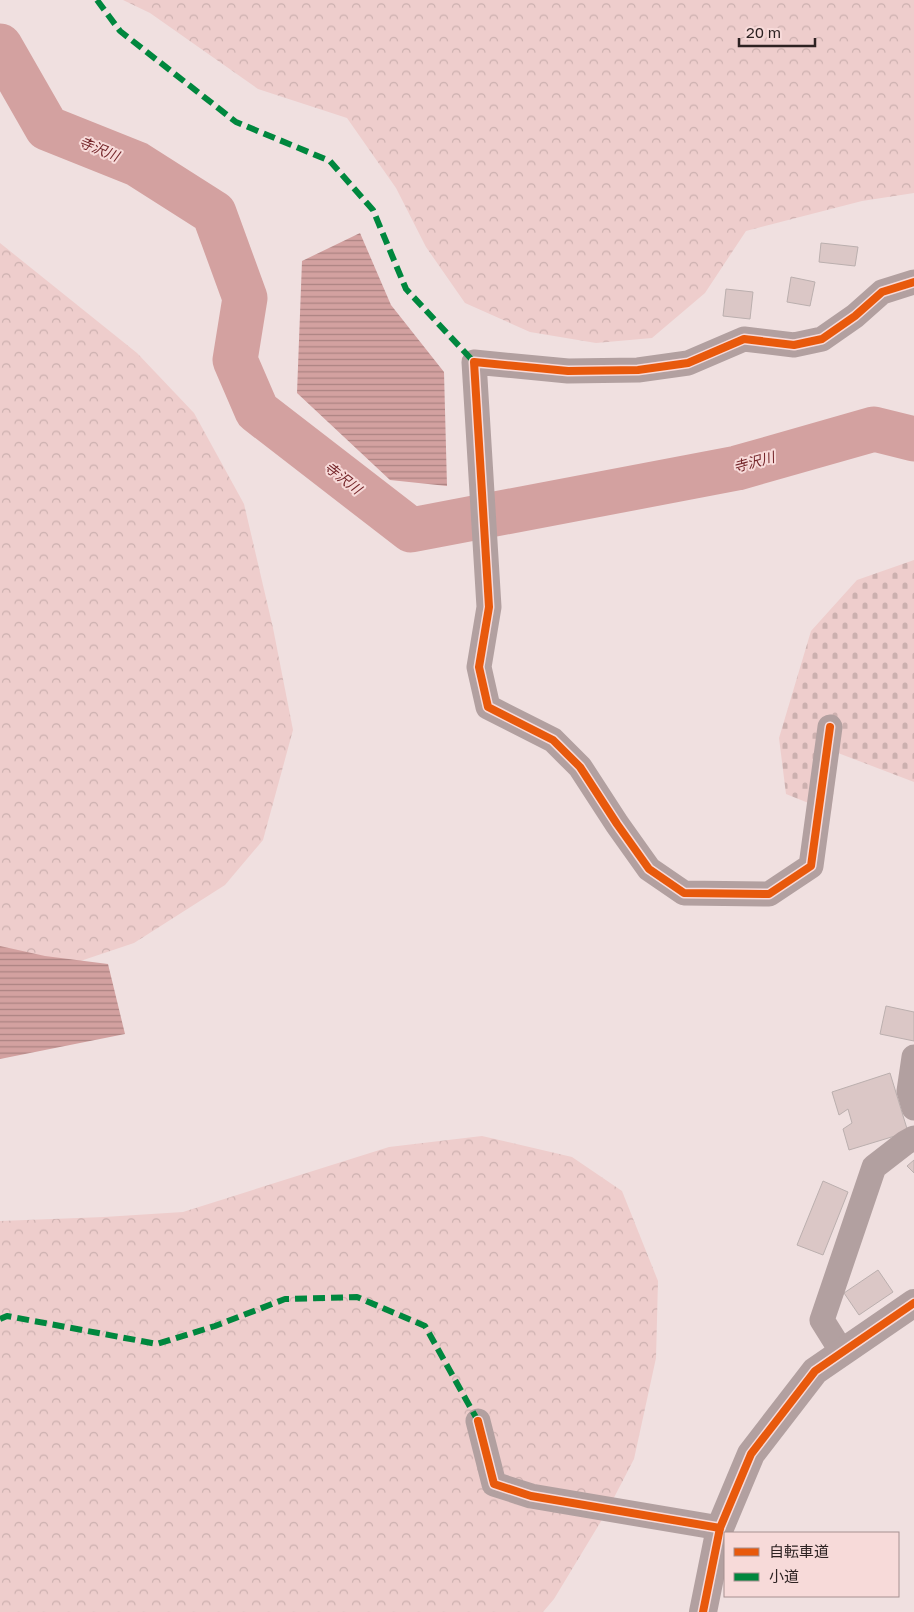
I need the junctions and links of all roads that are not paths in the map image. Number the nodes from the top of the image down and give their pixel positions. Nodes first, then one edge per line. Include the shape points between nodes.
1 (914, 282) edge
2 (830, 727) dead end
3 (914, 1057) edge
4 (914, 1108) edge
5 (914, 1138) edge
6 (914, 1303) edge
7 (842, 1352) junction
8 (478, 1421) dead end
9 (720, 1528) junction
10 (703, 1612) edge

1 - 2 street via 882,292 822,339 794,345 744,339 688,363 638,370 568,371 474,362 489,607 479,667 488,707 553,740 580,767 616,824 650,869 684,894 770,894 811,866
3 - 4 street via 908,1091
5 - 7 street via 874,1167 822,1320
6 - 7 street
7 - 9 street via 815,1371 752,1454
8 - 9 street via 494,1484 531,1496
9 - 10 street

